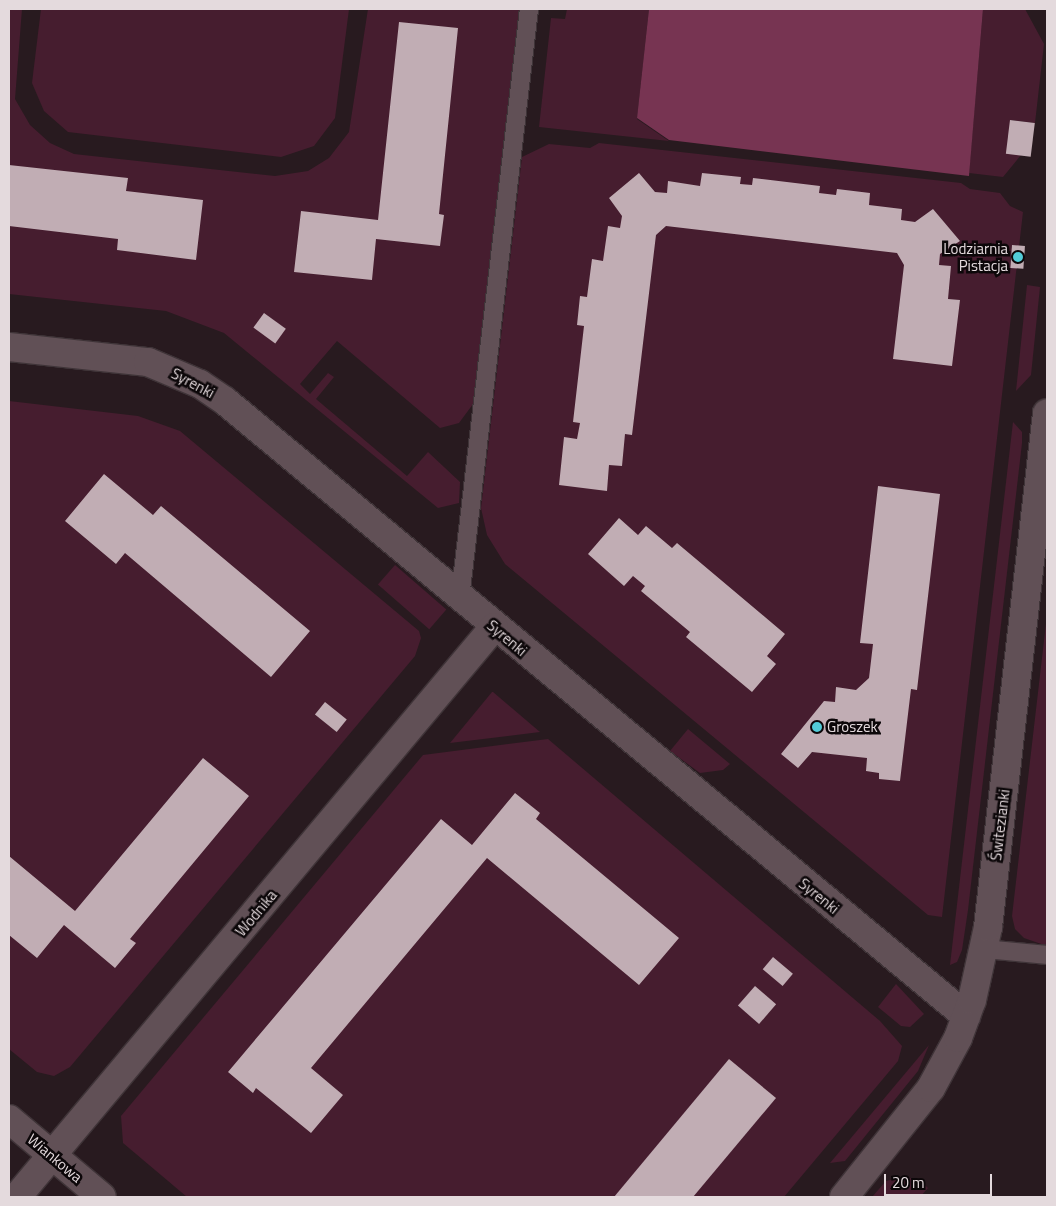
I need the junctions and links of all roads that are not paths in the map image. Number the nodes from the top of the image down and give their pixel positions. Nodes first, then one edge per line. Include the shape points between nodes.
1 (529, 9) edge
2 (9, 347) edge
3 (1047, 413) edge
4 (1042, 503) edge
5 (460, 598) junction
6 (494, 627) junction
7 (984, 949) junction
8 (1047, 955) edge
9 (966, 1016) junction
10 (9, 1119) edge
11 (53, 1156) junction
12 (17, 1197) edge
13 (102, 1197) edge
14 (844, 1197) edge

1 - 5 lane
2 - 5 street, Syrenki via 148,362 200,384
3 - 4 street, Świtezianki
4 - 7 street, Świtezianki
5 - 6 street, Syrenki
6 - 9 street, Syrenki
6 - 11 street, Wodnika
7 - 8 lane
7 - 9 street, Świtezianki
9 - 14 street, Świtezianki via 925,1096
10 - 11 street, Wiankowa
11 - 12 street, Wodnika
11 - 13 street, Wiankowa

